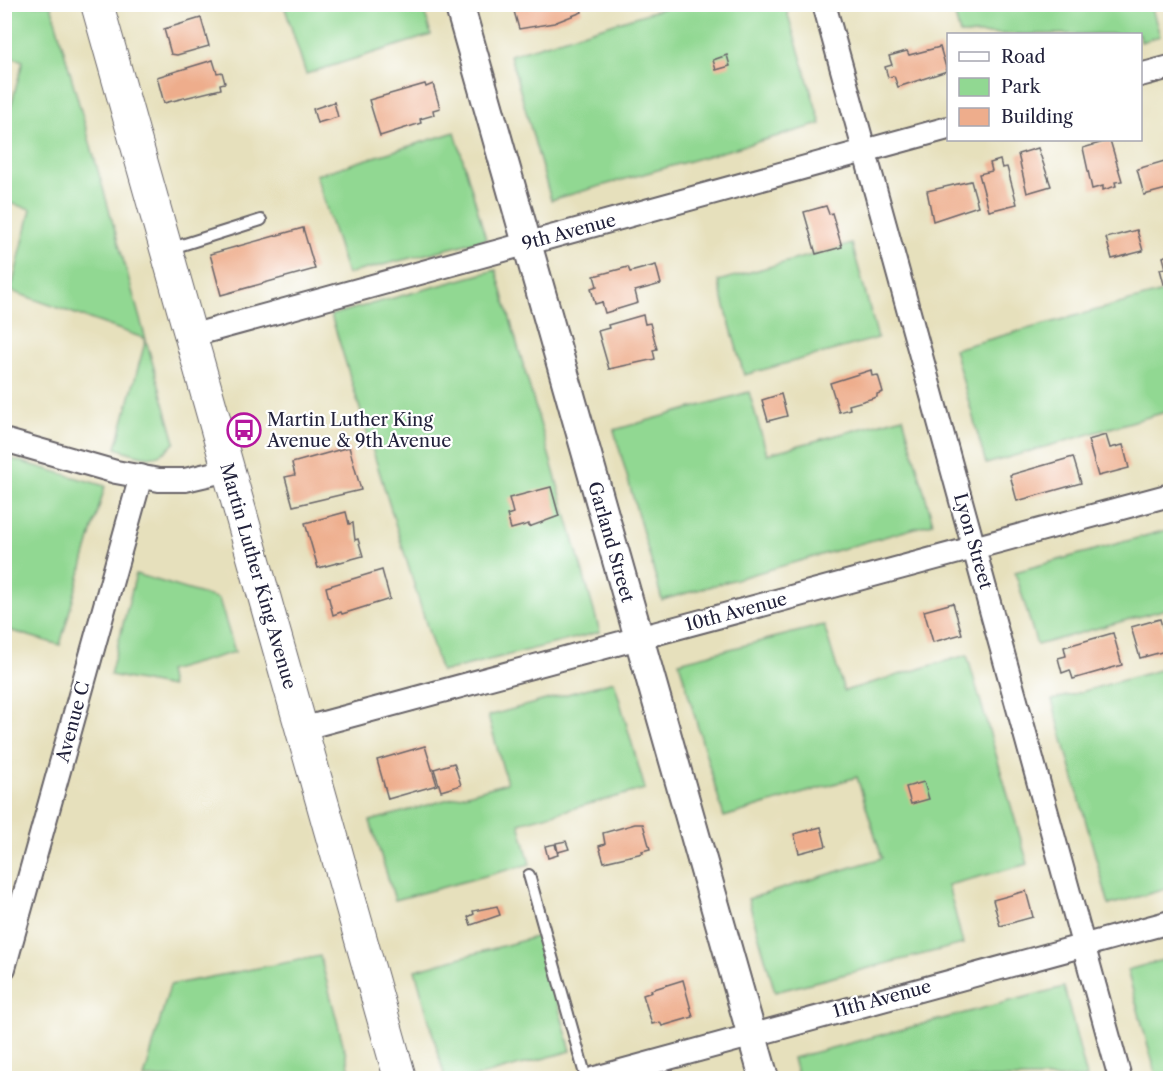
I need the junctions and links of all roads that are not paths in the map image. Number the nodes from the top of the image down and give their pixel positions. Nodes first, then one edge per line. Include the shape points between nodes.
1 (97, 4) edge
2 (459, 4) edge
3 (824, 4) edge
4 (1170, 67) edge
5 (1142, 74) edge
6 (947, 128) edge
7 (865, 150) junction
8 (261, 220) dead end
9 (525, 244) junction
10 (166, 250) junction
11 (190, 336) junction
12 (4, 440) edge
13 (228, 470) junction
14 (141, 476) junction
15 (1170, 495) edge
16 (974, 547) junction
17 (638, 639) junction
18 (301, 729) junction
19 (529, 874) dead end
20 (1170, 922) edge
21 (1083, 945) junction
22 (4, 968) edge
23 (751, 1035) junction
24 (400, 1078) edge
25 (586, 1078) edge
26 (595, 1078) edge
27 (764, 1078) edge
28 (1120, 1078) edge

1 - 10 main road, Martin Luther King Avenue
2 - 9 street, Garland Street
3 - 7 street, Lyon Street
4 - 5 street
6 - 7 street, 9th Avenue
7 - 9 street, 9th Avenue
7 - 16 street, Lyon Street
8 - 10 lane
9 - 11 street, 9th Avenue
9 - 17 street, Garland Street
10 - 11 main road, Martin Luther King Avenue
11 - 13 main road, Martin Luther King Avenue
12 - 14 street
13 - 14 street via 176,481
13 - 18 main road, Martin Luther King Avenue
14 - 22 street, Avenue C
15 - 16 street, 10th Avenue
16 - 17 street, 10th Avenue
16 - 21 street, Lyon Street
17 - 18 street, 10th Avenue
17 - 23 street, Garland Street
18 - 24 main road, Martin Luther King Avenue
19 - 25 lane
20 - 21 street, 11th Avenue
21 - 23 street, 11th Avenue
21 - 28 street, Lyon Street
23 - 26 street, 11th Avenue
23 - 27 street, Garland Street

